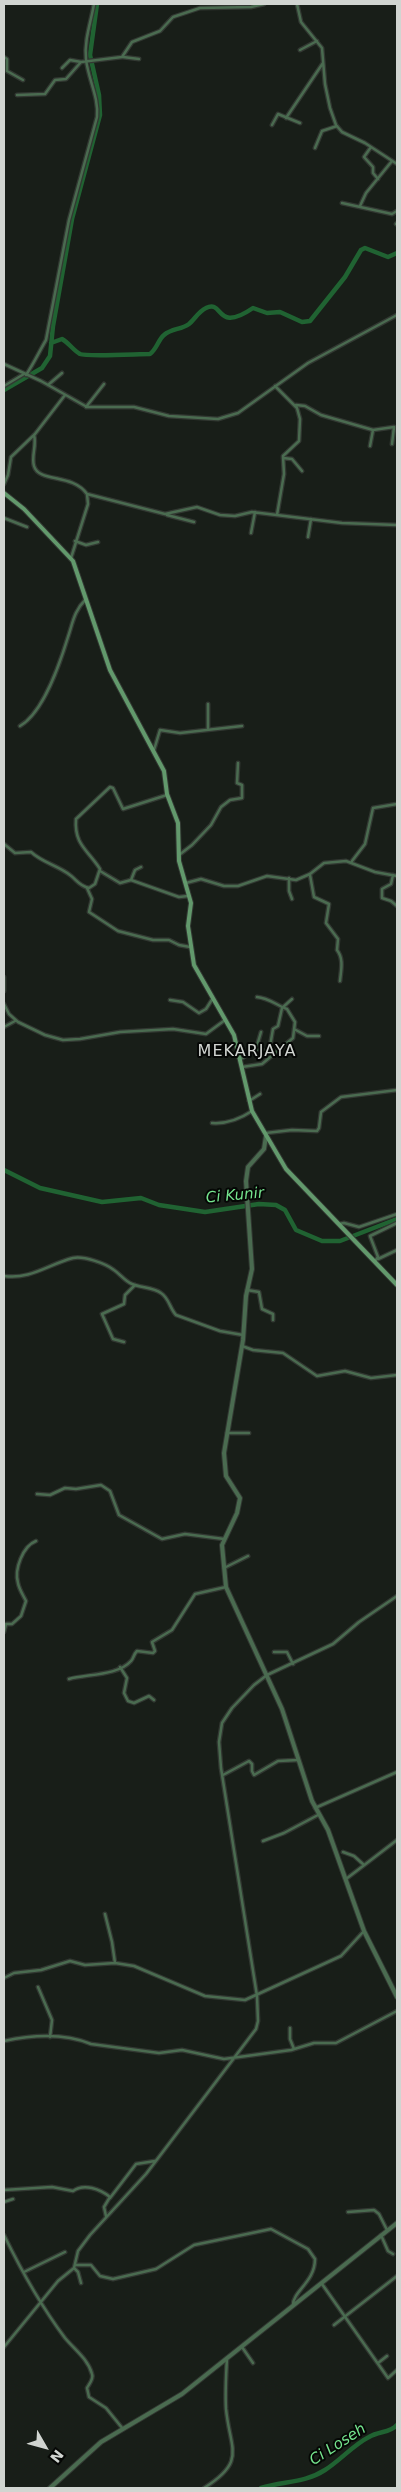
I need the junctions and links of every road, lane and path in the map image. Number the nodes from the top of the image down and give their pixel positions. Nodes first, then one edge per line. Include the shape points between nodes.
1 (94, 4) edge
2 (264, 4) edge
3 (296, 4) edge
4 (317, 41) junction
5 (300, 50) dead end
6 (4, 57) edge
7 (122, 57) junction
8 (139, 59) dead end
9 (89, 60) junction
10 (81, 62) junction
11 (324, 62) junction
12 (62, 68) dead end
13 (22, 80) dead end
14 (17, 95) dead end
15 (286, 118) junction
16 (300, 123) dead end
17 (272, 125) dead end
18 (337, 126) junction
19 (372, 147) junction
20 (315, 148) dead end
21 (392, 161) junction
22 (397, 164) edge
23 (378, 178) junction
24 (342, 203) dead end
25 (360, 206) junction
26 (397, 212) edge
27 (396, 316) edge
28 (4, 364) edge
29 (62, 373) dead end
30 (27, 375) junction
31 (104, 384) dead end
32 (48, 385) junction
33 (5, 386) edge
34 (275, 386) junction
35 (65, 395) junction
36 (296, 405) junction
37 (86, 406) junction
38 (373, 430) junction
39 (34, 435) junction
40 (392, 444) dead end
41 (370, 446) dead end
42 (283, 458) junction
43 (302, 471) dead end
44 (4, 484) edge
45 (4, 493) edge
46 (87, 494) junction
47 (255, 512) junction
48 (165, 514) junction
49 (277, 515) junction
50 (4, 518) edge
51 (312, 519) junction
52 (194, 522) dead end
53 (397, 525) edge
54 (27, 527) dead end
55 (251, 533) dead end
56 (308, 537) dead end
57 (75, 541) junction
58 (98, 542) dead end
59 (71, 558) junction
60 (86, 599) junction
61 (208, 704) dead end
62 (20, 726) dead end
63 (242, 726) dead end
64 (208, 728) junction
65 (154, 750) junction
66 (238, 763) dead end
67 (168, 794) junction
68 (397, 804) edge
69 (4, 844) edge
70 (178, 855) junction
71 (352, 861) junction
72 (141, 867) dead end
73 (100, 871) junction
74 (310, 874) junction
75 (392, 875) junction
76 (397, 876) edge
77 (289, 878) junction
78 (131, 880) junction
79 (186, 884) junction
80 (87, 888) junction
81 (190, 895) junction
82 (292, 899) dead end
83 (397, 906) edge
84 (190, 947) junction
85 (4, 977) edge
86 (340, 981) dead end
87 (4, 991) edge
88 (257, 997) dead end
89 (213, 998) junction
90 (292, 998) dead end
91 (170, 1000) dead end
92 (4, 1004) edge
93 (282, 1008) junction
94 (16, 1020) junction
95 (225, 1020) junction
96 (4, 1028) edge
97 (294, 1029) junction
98 (261, 1032) dead end
99 (319, 1036) dead end
100 (256, 1049) junction
101 (241, 1059) junction
102 (242, 1067) junction
103 (397, 1090) edge
104 (260, 1094) dead end
105 (248, 1101) junction
106 (252, 1111) junction
107 (212, 1122) dead end
108 (265, 1135) junction
109 (397, 1214) edge
110 (397, 1223) edge
111 (340, 1225) junction
112 (397, 1250) edge
113 (376, 1260) junction
114 (4, 1276) edge
115 (135, 1285) junction
116 (397, 1285) edge
117 (247, 1290) junction
118 (273, 1320) dead end
119 (243, 1335) junction
120 (124, 1342) dead end
121 (242, 1346) junction
122 (397, 1375) edge
123 (227, 1433) junction
124 (249, 1433) dead end
125 (38, 1494) dead end
126 (224, 1538) junction
127 (36, 1541) dead end
128 (248, 1556) dead end
129 (224, 1568) junction
130 (226, 1586) junction
131 (397, 1596) edge
132 (4, 1632) edge
133 (274, 1652) dead end
134 (293, 1664) junction
135 (120, 1667) junction
136 (267, 1675) junction
137 (69, 1679) dead end
138 (154, 1700) dead end
139 (300, 1760) junction
140 (397, 1772) edge
141 (222, 1775) junction
142 (315, 1808) junction
143 (318, 1815) junction
144 (263, 1840) dead end
145 (397, 1840) edge
146 (343, 1852) dead end
147 (364, 1865) junction
148 (346, 1879) junction
149 (105, 1914) dead end
150 (364, 1931) junction
151 (115, 1963) junction
152 (4, 1978) edge
153 (38, 1987) dead end
154 (257, 1996) junction
155 (397, 1997) edge
156 (397, 2011) edge
157 (290, 2028) dead end
158 (50, 2037) junction
159 (4, 2040) edge
160 (294, 2049) junction
161 (234, 2058) junction
162 (155, 2161) junction
163 (4, 2190) edge
164 (110, 2198) junction
165 (13, 2199) dead end
166 (4, 2202) edge
167 (348, 2212) dead end
168 (106, 2216) junction
169 (397, 2223) edge
170 (388, 2230) junction
171 (4, 2235) edge
172 (381, 2235) junction
173 (65, 2252) dead end
174 (392, 2254) dead end
175 (74, 2266) junction
176 (24, 2272) junction
177 (397, 2276) edge
178 (81, 2283) dead end
179 (321, 2283) junction
180 (41, 2301) junction
181 (293, 2305) junction
182 (345, 2318) junction
183 (334, 2325) dead end
184 (241, 2346) junction
185 (4, 2347) edge
186 (387, 2356) dead end
187 (227, 2357) junction
188 (253, 2363) dead end
189 (378, 2363) junction
190 (397, 2370) edge
191 (123, 2429) junction
192 (50, 2488) edge
193 (204, 2488) edge

1 - 9 street via 86,46
2 - 7 street via 200,8 172,17 160,31 132,42
3 - 4 street via 301,22
4 - 5 street
4 - 11 street
6 - 13 street via 7,59 7,71
7 - 8 street
7 - 9 street
9 - 10 street
9 - 30 street via 97,102 96,124 69,220 46,341
10 - 12 street via 70,60
10 - 14 street via 66,79 55,80 45,94
11 - 15 street
11 - 18 street via 326,93
15 - 16 street
15 - 17 street via 276,114
18 - 19 street via 342,132
18 - 20 street via 324,128
19 - 21 street
19 - 23 street via 364,157
21 - 22 street
21 - 23 street
23 - 25 street
24 - 25 street
25 - 26 street via 392,214
27 - 34 street via 323,354
28 - 30 street
29 - 32 street
30 - 32 street
30 - 33 street
31 - 37 street
32 - 35 street
34 - 36 street
34 - 37 street via 238,413 218,419 169,416 134,407 101,409
35 - 37 street
35 - 39 street
36 - 38 street
36 - 42 street via 300,418 299,441
38 - 40 street via 394,428
38 - 41 street
39 - 44 street via 11,457
39 - 46 street via 34,466 37,471 46,477 75,483
42 - 43 street via 292,459
42 - 49 street via 284,474
45 - 59 main road
46 - 48 street
46 - 57 street via 88,504
47 - 48 street via 220,515 197,507
47 - 49 street
47 - 55 street
48 - 52 street
49 - 51 street
50 - 54 street
51 - 53 street
51 - 56 street
57 - 58 street via 86,545
57 - 59 street
59 - 60 main road
60 - 62 street via 76,611 65,648 39,708
60 - 65 main road via 110,670
61 - 64 street
63 - 64 street
64 - 65 street via 180,733 160,730
65 - 67 main road via 164,771
66 - 70 street via 237,783 242,785 242,798 230,800 220,807 211,826
67 - 70 main road via 178,823
67 - 73 street via 123,809 110,787 76,819 80,844
68 - 71 street via 372,808 365,844
69 - 80 street via 17,854 30,852
70 - 79 main road
71 - 74 street via 329,862
71 - 75 street via 370,870
72 - 78 street via 135,870
73 - 78 street via 120,883
73 - 80 street via 94,885
74 - 77 street via 296,880
74 - 86 street via 314,897 329,904 326,923 337,937
75 - 76 street
75 - 83 street via 391,883 382,889 382,898
77 - 79 street via 268,876 238,886 224,886 201,879
77 - 82 street
78 - 81 street via 179,897
79 - 81 main road
80 - 84 street via 92,899 88,912 113,929
81 - 84 main road
84 - 89 main road via 196,971
85 - 87 street
88 - 93 street via 269,999
89 - 91 street via 199,1013 183,1002
89 - 95 main road
90 - 93 street
92 - 94 street
93 - 97 street via 294,1021
93 - 100 street via 278,1026 273,1029 271,1050 267,1053
94 - 95 street via 45,1035 74,1040 103,1034 173,1029 206,1034
94 - 96 street
95 - 101 main road via 234,1035
97 - 99 street via 306,1035
97 - 102 street via 292,1039 266,1061
98 - 100 street
100 - 101 street
101 - 102 main road
102 - 105 main road
103 - 108 street via 340,1097 321,1112 317,1131 292,1130
104 - 105 street
105 - 106 main road
106 - 107 street via 239,1118
106 - 108 main road
108 - 111 main road via 286,1169
108 - 117 street via 264,1149 248,1167 252,1269
109 - 111 street via 359,1227
110 - 113 street via 370,1236
111 - 113 main road
112 - 113 street
113 - 116 main road
114 - 115 street via 19,1277 79,1258 111,1268
115 - 119 street via 162,1293 176,1315 220,1331
115 - 120 street via 125,1295 124,1304 102,1314 112,1339
117 - 118 street via 259,1292 262,1309 273,1314
117 - 119 street
119 - 121 street
121 - 122 street via 282,1353 317,1376 345,1371 371,1378
121 - 123 street
123 - 124 street
123 - 126 street via 225,1470 240,1498 237,1513
125 - 126 street via 50,1495 65,1488 101,1485 110,1491 119,1515 162,1539 185,1534
126 - 129 street
127 - 132 street via 31,1543 18,1566 18,1582 26,1602 21,1616 12,1624 6,1624
128 - 129 street
129 - 130 street
130 - 135 street via 196,1594 172,1630 152,1642 153,1653 137,1651 130,1662
130 - 136 street
131 - 134 street via 333,1644
133 - 134 street via 287,1652
134 - 136 street
135 - 137 street via 97,1676 88,1674
135 - 138 street via 127,1678 124,1693 128,1701 134,1703 148,1696
136 - 139 street
136 - 141 street via 232,1708 222,1724 219,1742
139 - 141 street via 279,1760 254,1775 249,1761
139 - 142 street
140 - 142 street
141 - 154 street
142 - 143 street
143 - 144 street
143 - 148 street via 328,1830
145 - 147 street
146 - 147 street
147 - 148 street
148 - 150 street
149 - 151 street
150 - 154 street via 341,1956
150 - 155 street
151 - 152 street via 84,1965 70,1961 41,1970 14,1972
151 - 154 street via 134,1966 205,1996 245,2000
153 - 158 street via 53,2021
154 - 161 street via 256,2029
156 - 160 street via 336,2043 314,2043
157 - 160 street
158 - 159 street via 33,2035
158 - 161 street via 159,2053 182,2050 218,2059
160 - 161 street
161 - 162 street
162 - 164 street via 136,2164
162 - 168 street
163 - 164 street via 52,2187 73,2191 80,2187 93,2188
164 - 168 street via 104,2207
165 - 166 street
167 - 170 street via 374,2210
168 - 175 street via 78,2250
169 - 170 street
170 - 172 street
171 - 176 street
172 - 174 street
172 - 179 street
173 - 176 street
175 - 178 street
175 - 180 street
175 - 181 street via 92,2266 100,2276 113,2279 160,2268 194,2245 271,2229 308,2249 315,2259 312,2276 294,2298
176 - 180 street
177 - 182 street
179 - 181 street
179 - 182 street
180 - 185 street
180 - 191 street via 65,2337 80,2351 91,2372 89,2397 106,2408
181 - 184 street
182 - 183 street
182 - 189 street
184 - 187 street
184 - 188 street
186 - 189 street
187 - 191 street via 175,2400
187 - 193 street via 226,2410 233,2455 224,2475
189 - 190 street via 388,2378
191 - 192 street via 101,2442

